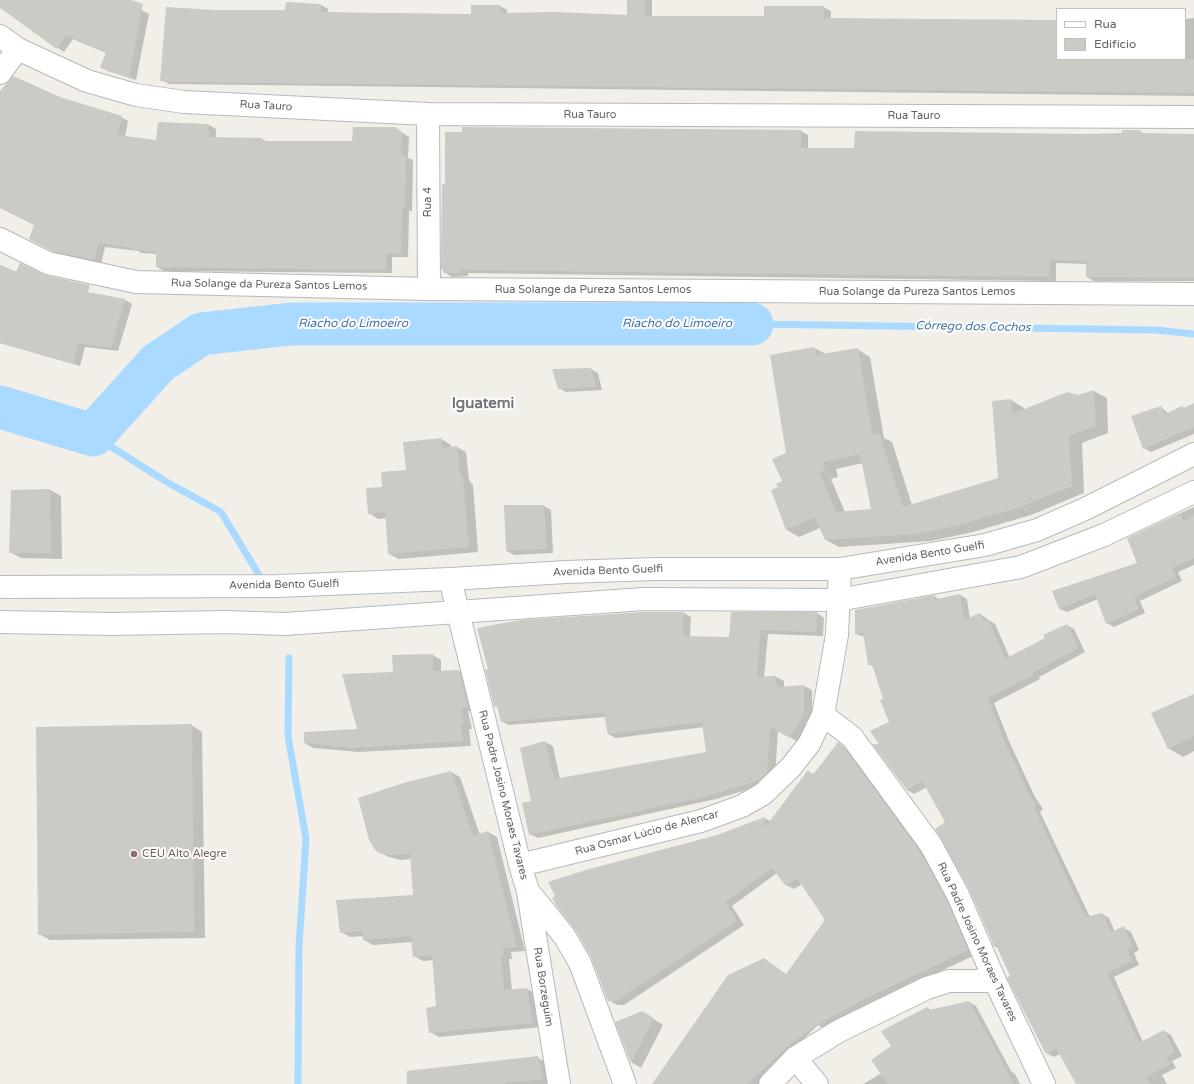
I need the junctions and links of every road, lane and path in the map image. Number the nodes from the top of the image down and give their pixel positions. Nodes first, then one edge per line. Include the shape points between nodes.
1 (0, 36) edge
2 (18, 49) junction
3 (0, 73) edge
4 (428, 114) junction
5 (1194, 118) edge
6 (0, 239) edge
7 (429, 289) junction
8 (1194, 294) edge
9 (1194, 454) edge
10 (1194, 492) edge
11 (840, 569) junction
12 (450, 580) junction
13 (0, 587) edge
14 (838, 600) junction
15 (458, 612) junction
16 (0, 622) edge
17 (823, 715) junction
18 (520, 865) junction
19 (528, 891) junction
20 (995, 982) junction
21 (795, 1058) junction
22 (559, 1084) edge
23 (625, 1084) edge
24 (770, 1084) edge
25 (817, 1084) edge
26 (1044, 1084) edge

1 - 2 street, Rua Tauro
2 - 3 street
2 - 4 street, Rua Tauro via 87,81 136,95 184,102
4 - 5 street, Rua Tauro
4 - 7 street, Rua 4
6 - 7 street, Rua Solange da Pureza Santos Lemos via 48,263 136,282
7 - 8 street, Rua Solange da Pureza Santos Lemos
9 - 11 street, Avenida Bento Guelfi via 1038,530 985,545
10 - 14 street via 1104,536 1020,567
11 - 12 street, Avenida Bento Guelfi via 603,571
11 - 14 street, Rua Osmar Lúcio de Alencar
12 - 13 street, Avenida Bento Guelfi via 278,586
12 - 15 street, Rua Padre Josino Moraes Tavares
14 - 15 street via 644,599
14 - 17 street, Rua Osmar Lúcio de Alencar via 837,635
15 - 16 street via 285,624
15 - 18 street, Rua Padre Josino Moraes Tavares
17 - 18 street, Rua Osmar Lúcio de Alencar via 809,744 791,768 763,794 742,806 701,821
17 - 20 street, Rua Padre Josino Moraes Tavares via 852,737 931,845 958,895
18 - 19 street, Rua Padre Josino Moraes Tavares
19 - 22 street, Rua Borzeguim
19 - 23 street, Rua Padre Josino Moraes Tavares via 564,937 580,963
20 - 21 street via 949,981 927,988 839,1031
20 - 26 street, Rua Padre Josino Moraes Tavares
21 - 24 street
21 - 25 street

